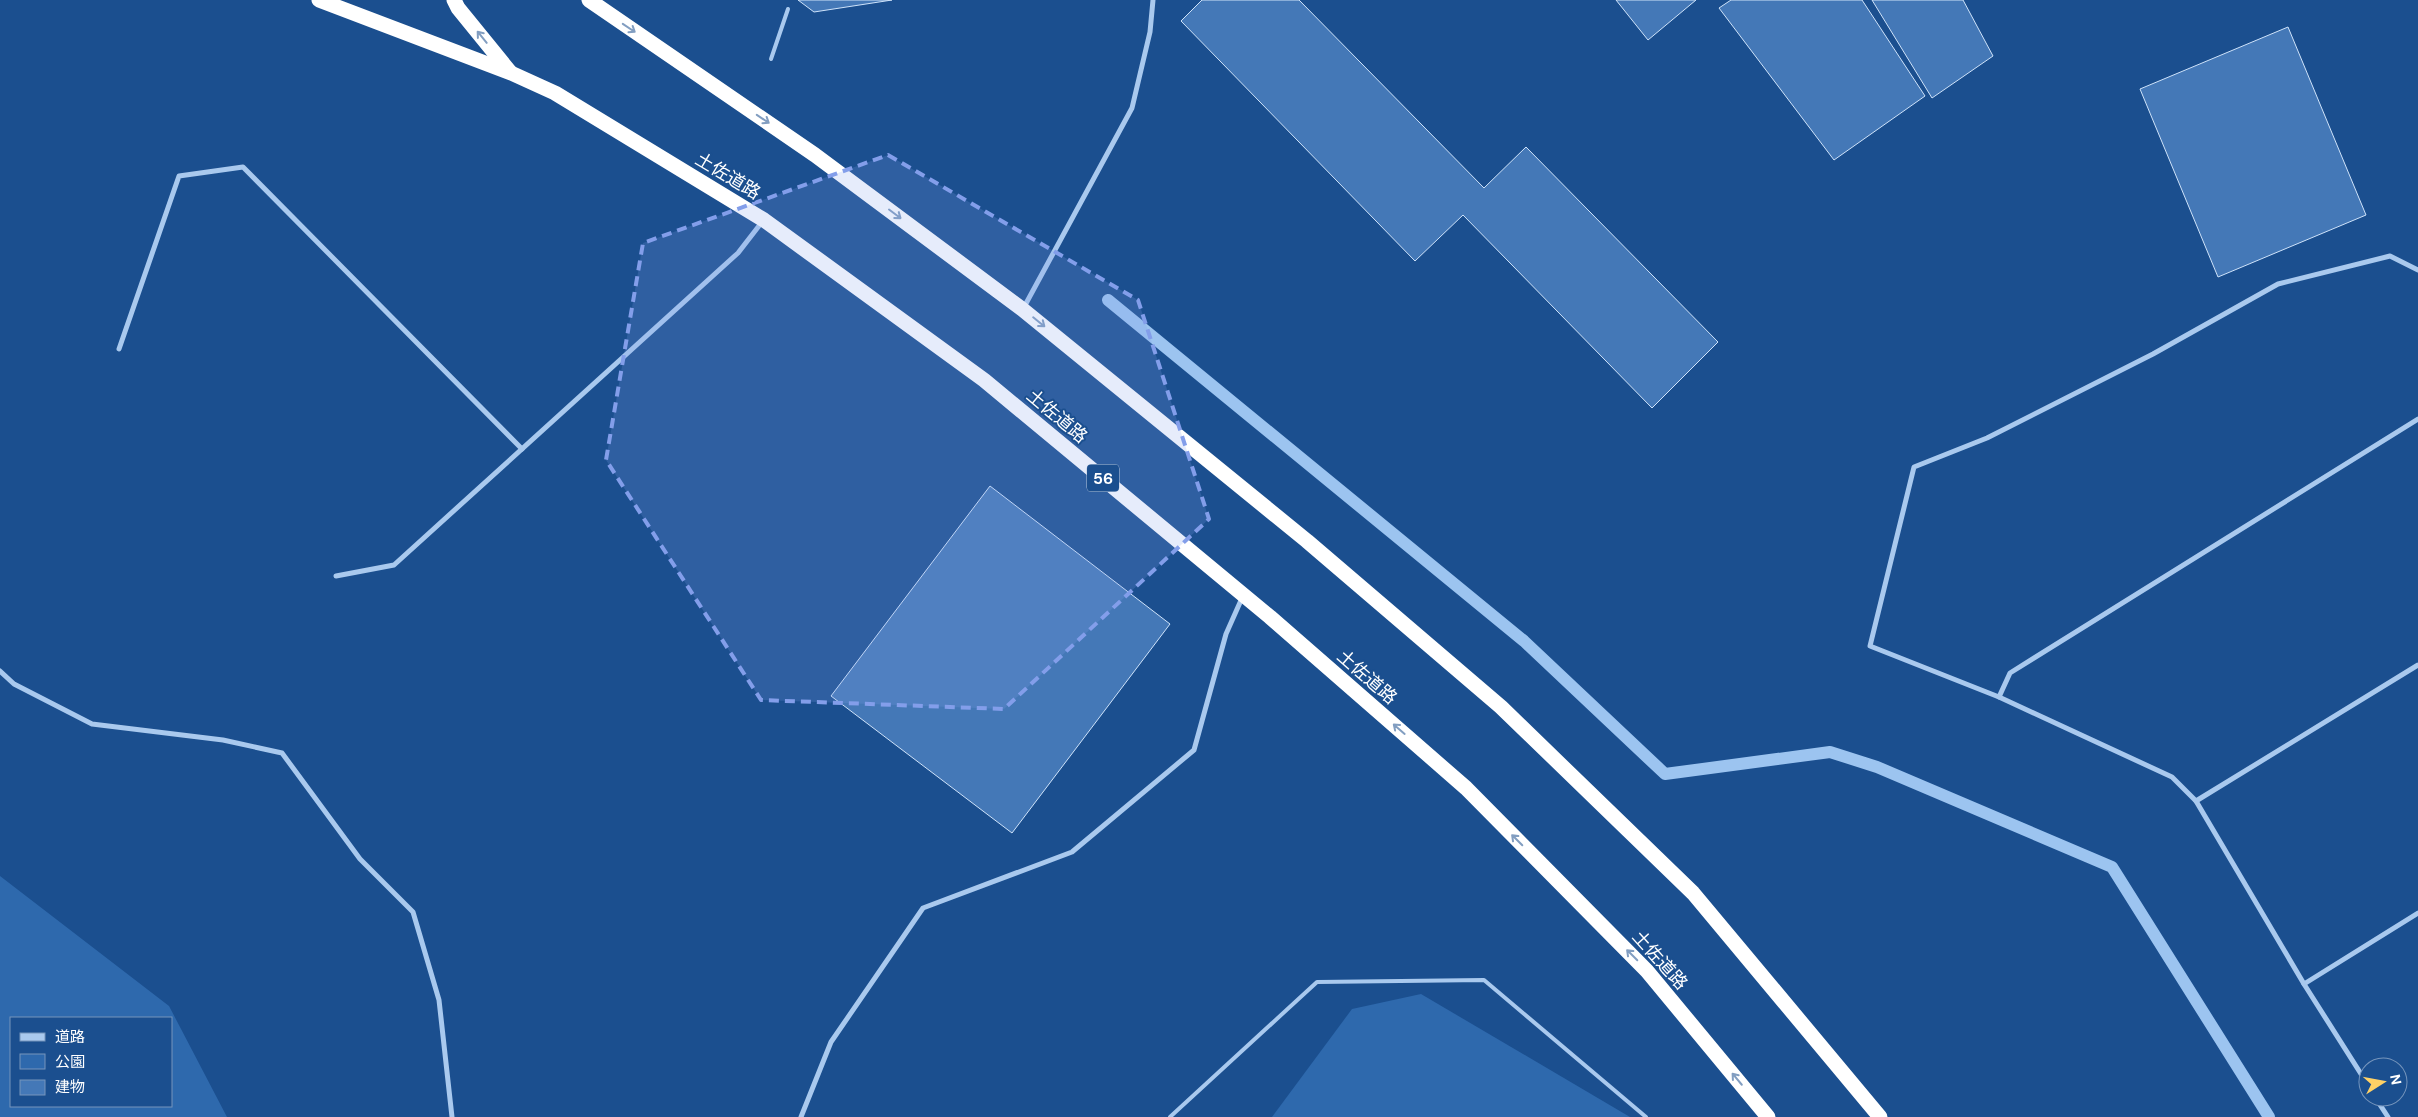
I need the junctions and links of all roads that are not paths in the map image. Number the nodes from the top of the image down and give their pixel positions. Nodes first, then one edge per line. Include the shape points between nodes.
1 (319, 0) edge
2 (454, 0) edge
3 (589, 0) edge
4 (1153, 0) edge
5 (788, 9) dead end
6 (771, 59) dead end
7 (511, 73) junction
8 (764, 220) junction
9 (2418, 270) edge
10 (1022, 309) junction
11 (119, 349) dead end
12 (2418, 419) edge
13 (522, 449) junction
14 (336, 576) dead end
15 (1243, 595) junction
16 (2418, 665) edge
17 (0, 671) edge
18 (1999, 697) junction
19 (2196, 801) junction
20 (2418, 913) edge
21 (2304, 984) junction
22 (2358, 1069) edge
23 (452, 1117) edge
24 (801, 1117) edge
25 (1170, 1117) edge
26 (1646, 1117) edge
27 (1768, 1117) edge
28 (1880, 1117) edge

1 - 7 highway, 土佐道路 / 56
7 -> 2 highway
3 -> 10 highway via 816,156
4 - 10 street via 1150,32 1132,108
5 - 6 lane
7 - 8 highway, 土佐道路 / 56 via 555,93
8 - 13 street via 738,253
8 - 15 highway, 土佐道路 / 56 via 984,380
9 - 18 street via 2390,256 2278,284 2135,363 1986,438 1914,467 1870,646
10 -> 28 highway via 1307,541 1501,707 1693,893
11 - 13 street via 179,176 242,167
12 - 18 street via 2010,674
13 - 14 street via 394,564
15 - 24 street via 1226,634 1194,750 1072,852 923,908 831,1042
27 -> 15 highway, 土佐道路 / 56 via 1647,971 1466,788
16 - 19 street
17 - 23 street via 14,684 92,724 223,740 282,753 360,859 413,912 439,1000
18 - 19 street via 2172,777
19 - 21 street
20 - 21 street
21 - 22 street
25 - 26 lane via 1317,982 1484,980

